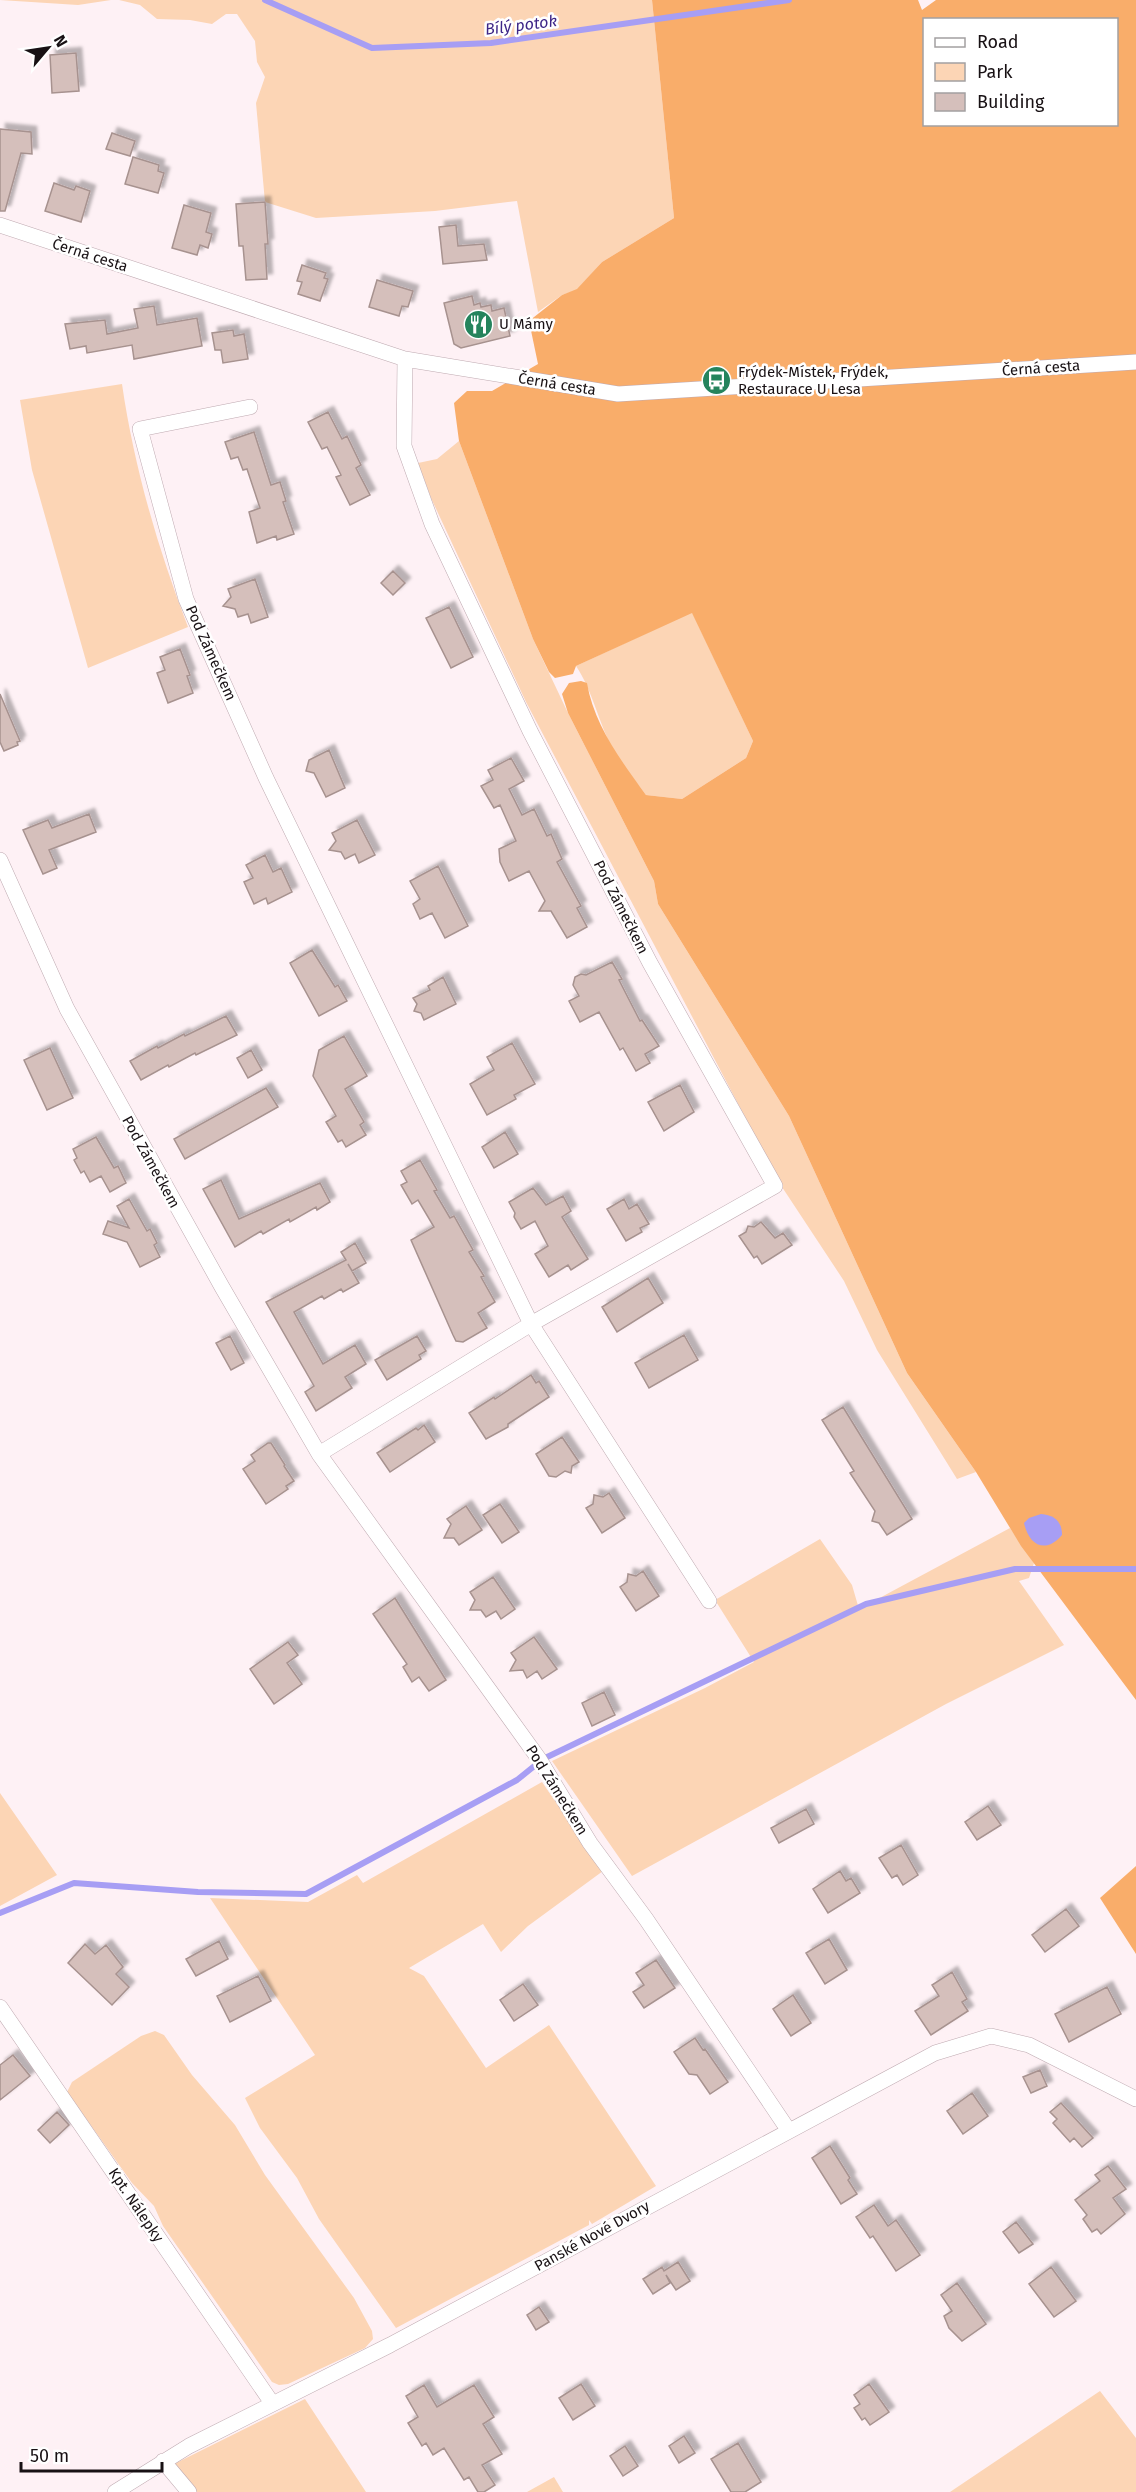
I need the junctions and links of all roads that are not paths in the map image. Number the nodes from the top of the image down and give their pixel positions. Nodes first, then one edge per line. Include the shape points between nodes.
1 (0, 225) edge
2 (405, 359) junction
3 (1136, 362) edge
4 (250, 407) dead end
5 (0, 860) edge
6 (531, 1324) junction
7 (320, 1454) junction
8 (709, 1600) dead end
9 (0, 2007) edge
10 (1136, 2099) edge
11 (789, 2131) junction
12 (272, 2403) junction
13 (163, 2461) junction
14 (115, 2492) edge
15 (189, 2492) edge

1 - 2 street, Černá cesta
2 - 3 street, Černá cesta via 618,394
2 - 6 street, Pod Zámečkem via 404,446 432,524 530,731 650,963 775,1186
4 - 6 street, Pod Zámečkem via 140,429 186,599 266,778
5 - 7 street, Pod Zámečkem via 67,1009
6 - 7 street, Pod Zámečkem
6 - 8 street, Pod Zámečkem
7 - 11 street, Pod Zámečkem via 540,1761 590,1843
9 - 12 street, Kpt. Nálepky
10 - 11 street, Panské Nové Dvory via 1029,2045 991,2036 935,2053
11 - 12 street, Panské Nové Dvory via 390,2345
12 - 13 street, Panské Nové Dvory
13 - 14 street, Panské Nové Dvory
13 - 15 street

